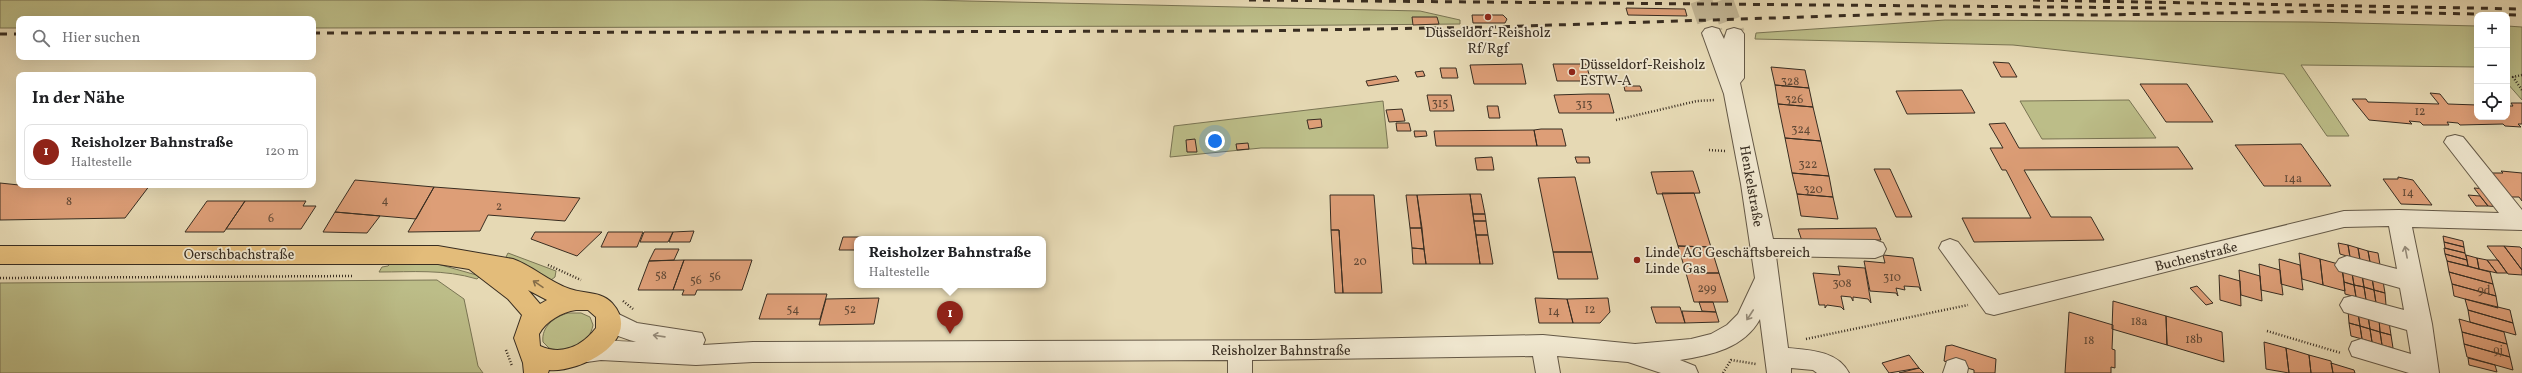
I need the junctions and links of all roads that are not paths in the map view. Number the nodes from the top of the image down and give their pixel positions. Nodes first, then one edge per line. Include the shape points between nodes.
1 (1712, 33) tunnel mouth
2 (1734, 34) tunnel mouth
3 (1724, 97) junction
4 (2455, 142) dead end
5 (2399, 218) junction
6 (2520, 222) edge
7 (1763, 247) junction
8 (1950, 248) dead end
9 (1876, 249) dead end
10 (0, 255) edge
11 (477, 263) junction
12 (2347, 265) dead end
13 (1766, 280) junction
14 (2412, 282) junction
15 (573, 300) junction
16 (2352, 305) dead end
17 (608, 318) junction
18 (2420, 324) junction
19 (530, 328) junction
20 (1543, 345) junction
21 (2361, 349) dead end
22 (753, 352) junction
23 (1628, 352) junction
24 (576, 361) edge
25 (1240, 361) edge
26 (534, 363) edge
27 (1778, 365) edge
28 (2427, 370) edge
29 (1548, 373) edge
30 (1686, 373) edge
31 (1837, 373) edge

1 - 3 street, Henkelstraße
2 - 3 street, Henkelstraße
3 - 7 street, Henkelstraße
4 - 6 street
5 - 6 street, Buchenstraße
5 - 8 street, Buchenstraße via 2344,219 1994,306
14 -> 5 street
7 - 9 street
7 - 13 street, Henkelstraße
10 - 11 main road, Oerschbachstraße via 421,254 465,259
15 -> 11 main road, Oerschbachstraße via 548,291 513,268 499,264
11 - 19 main road, Oerschbachstraße via 516,291 528,303 534,315
12 - 14 street
13 -> 23 street, Henkelstraße via 1751,315 1735,333 1717,341 1687,348 1660,352
13 - 27 street, Henkelstraße
14 - 18 street
15 - 17 main road, Reisholzer Bahnstraße via 590,301 598,305
15 - 19 main road, Reisholzer Bahnstraße via 550,309
16 - 18 street
22 -> 17 street, Reisholzer Bahnstraße via 634,332 616,326
17 - 24 main road via 607,333
18 - 28 street
19 - 26 main road, Reisholzer Bahnstraße via 526,344
20 - 23 street, Reisholzer Bahnstraße
20 - 25 street, Reisholzer Bahnstraße
20 - 29 street
21 - 28 street
22 - 24 street, Reisholzer Bahnstraße via 696,355 622,350
22 - 25 street, Reisholzer Bahnstraße
23 - 30 street, Reisholzer Bahnstraße
24 - 26 main road, Reisholzer Bahnstraße
27 - 31 street via 1818,361

